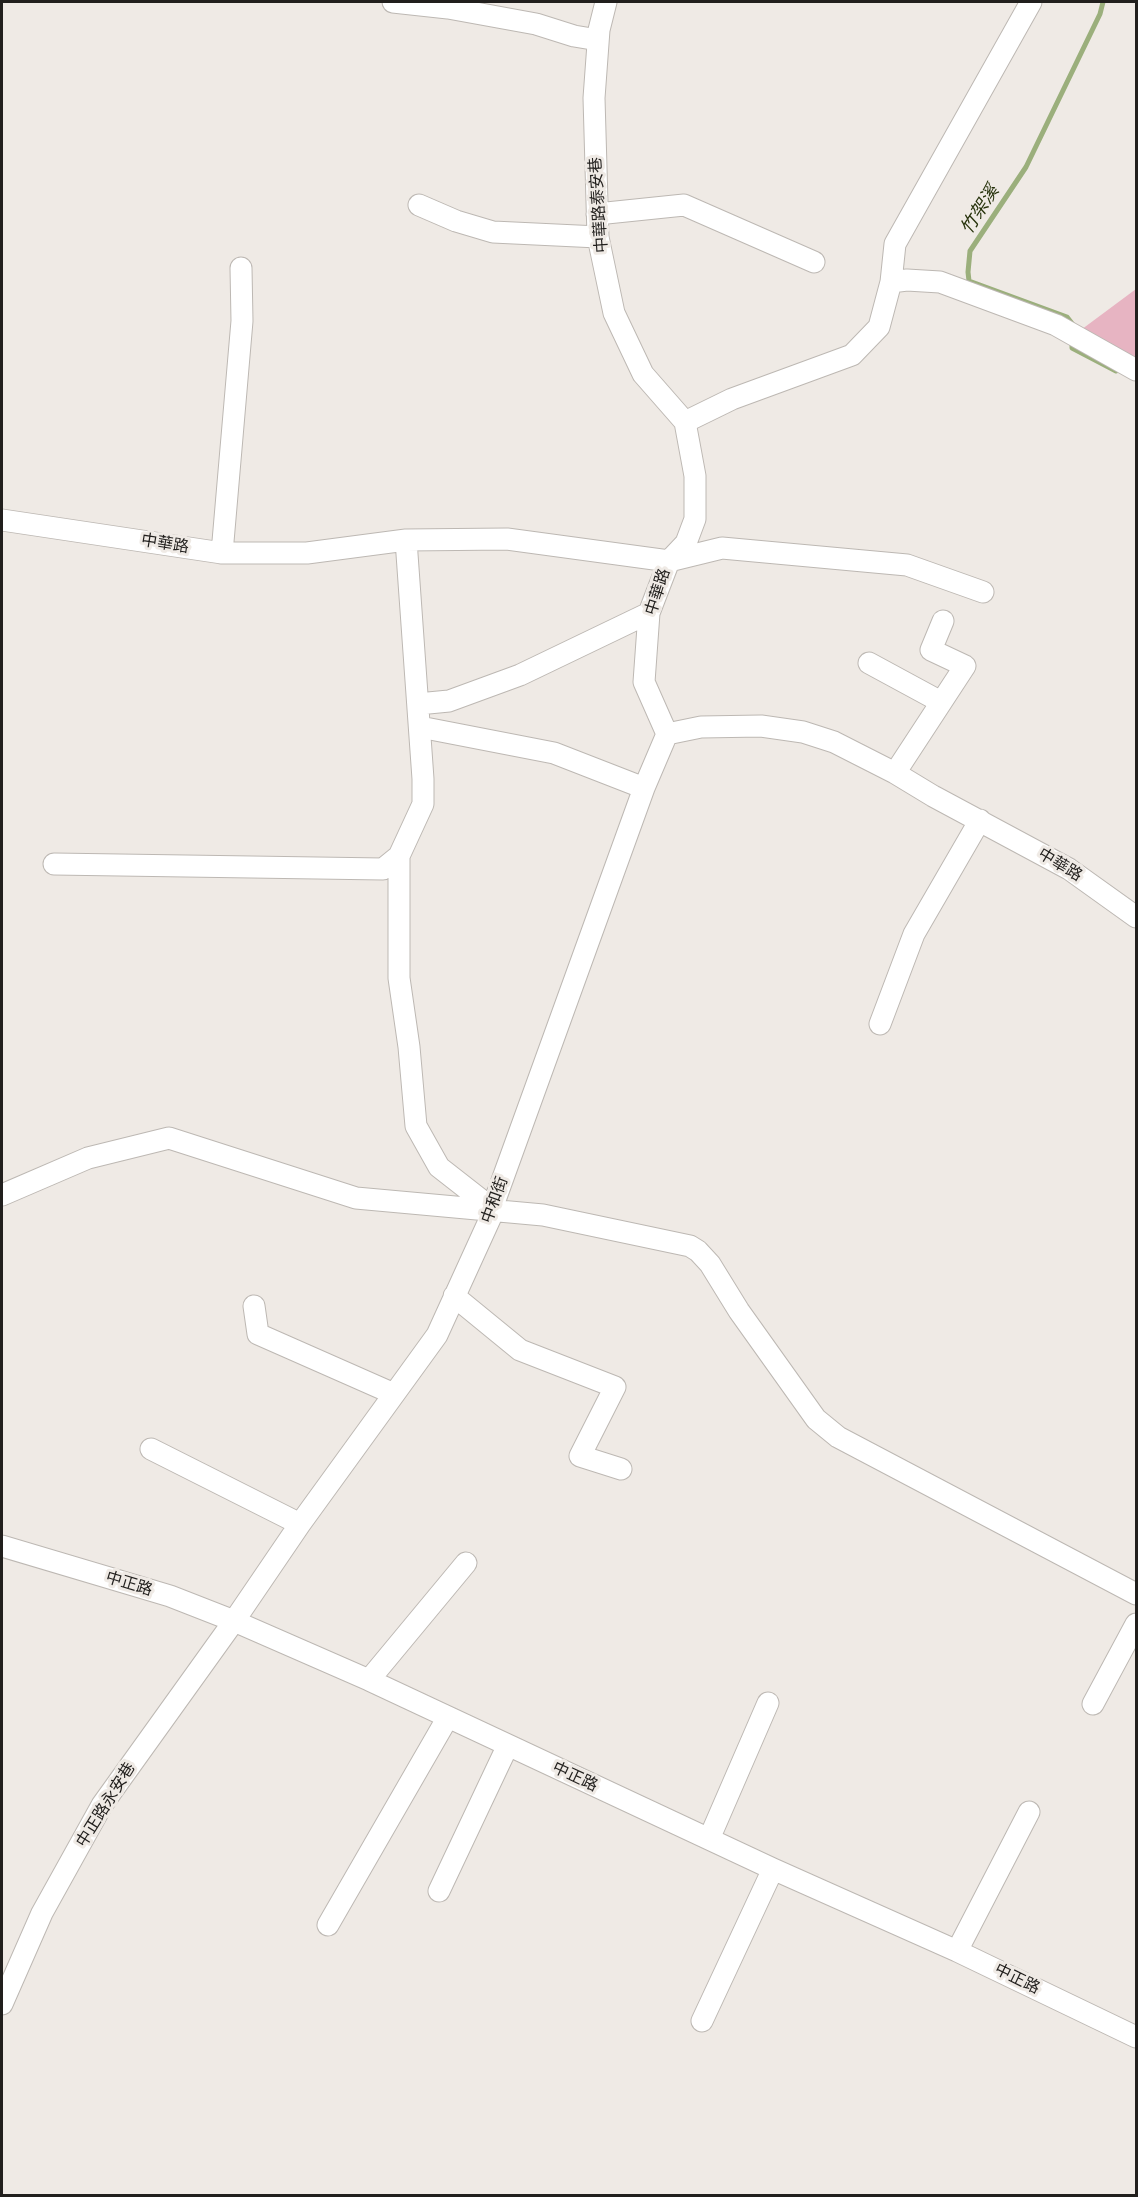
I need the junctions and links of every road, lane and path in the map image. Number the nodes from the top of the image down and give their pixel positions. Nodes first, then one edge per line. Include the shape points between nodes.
1 (393, 2) edge
2 (606, 2) edge
3 (1031, 2) edge
4 (598, 40) junction
5 (419, 205) dead end
6 (597, 214) junction
7 (598, 237) junction
8 (814, 262) dead end
9 (241, 268) dead end
10 (891, 282) junction
11 (1137, 370) edge
12 (685, 422) junction
13 (2, 520) edge
14 (406, 540) junction
15 (222, 552) junction
16 (669, 561) junction
17 (983, 592) dead end
18 (649, 613) junction
19 (943, 621) dead end
20 (869, 663) dead end
21 (941, 702) junction
22 (418, 704) junction
23 (420, 728) junction
24 (667, 734) junction
25 (895, 773) junction
26 (644, 788) junction
27 (980, 820) junction
28 (399, 856) junction
29 (54, 864) dead end
30 (1137, 917) edge
31 (880, 1024) dead end
32 (2, 1195) edge
33 (494, 1210) junction
34 (454, 1296) junction
35 (254, 1306) dead end
36 (394, 1394) junction
37 (151, 1449) dead end
38 (621, 1469) dead end
39 (300, 1524) junction
40 (2, 1546) edge
41 (466, 1563) dead end
42 (1137, 1594) edge
43 (234, 1621) junction
44 (1137, 1624) edge
45 (369, 1680) junction
46 (768, 1703) dead end
47 (1094, 1704) dead end
48 (448, 1717) junction
49 (508, 1745) junction
50 (1029, 1812) dead end
51 (709, 1839) junction
52 (773, 1869) junction
53 (439, 1891) dead end
54 (328, 1925) dead end
55 (957, 1951) junction
56 (2, 2004) edge
57 (702, 2021) dead end
58 (1137, 2037) edge

1 - 4 street via 514,20
2 - 4 street, 中華路泰安巷
3 - 10 street via 895,244
4 - 6 street, 中華路泰安巷 via 594,98
5 - 7 street via 493,232
6 - 7 street, 中華路泰安巷
6 - 8 street via 684,205
7 - 12 street, 中華路泰安巷 via 615,313 643,374
9 - 15 street via 242,321
10 - 11 street via 940,282 1073,334
10 - 12 street via 879,327 852,355 732,399
12 - 16 street via 695,476 695,519 686,543
13 - 15 street, 中華路
14 - 15 street, 中華路 via 307,553
14 - 16 street, 中華路 via 507,539
14 - 22 street
16 - 17 street via 722,548 841,557 908,565
16 - 18 street, 中華路
18 - 22 street via 520,675 449,701
18 - 24 street, 中華路 via 644,682
19 - 21 street via 931,650 965,666
20 - 21 street
21 - 25 street
22 - 23 street
23 - 26 street via 554,753
23 - 28 street via 423,804
24 - 25 street, 中華路 via 725,726 803,732 834,742
24 - 26 street, 中和街
25 - 27 street, 中華路
26 - 33 street, 中和街
27 - 30 street, 中華路 via 1069,868
27 - 31 street via 914,934
28 - 29 street via 383,869
28 - 33 street via 399,978 416,1126 439,1167
32 - 33 street via 88,1158 170,1138 356,1198
33 - 34 street, 中和街
33 - 42 street via 543,1215 690,1246 710,1264 816,1419 838,1437
34 - 36 street, 中和街 via 437,1335
34 - 38 street via 520,1350 615,1387 580,1455
35 - 36 street via 258,1334
36 - 39 street, 中和街
37 - 39 street
39 - 43 street, 中和街
40 - 43 street, 中正路 via 170,1596
41 - 45 street
43 - 45 street, 中正路
43 - 56 street, 中正路永安巷 via 102,1805 42,1912
44 - 47 street
45 - 48 street, 中正路
46 - 51 street
48 - 49 street, 中正路
48 - 54 street
49 - 51 street, 中正路
49 - 53 street
50 - 55 street
51 - 52 street, 中正路
52 - 55 street, 中正路
52 - 57 street
55 - 58 street, 中正路

